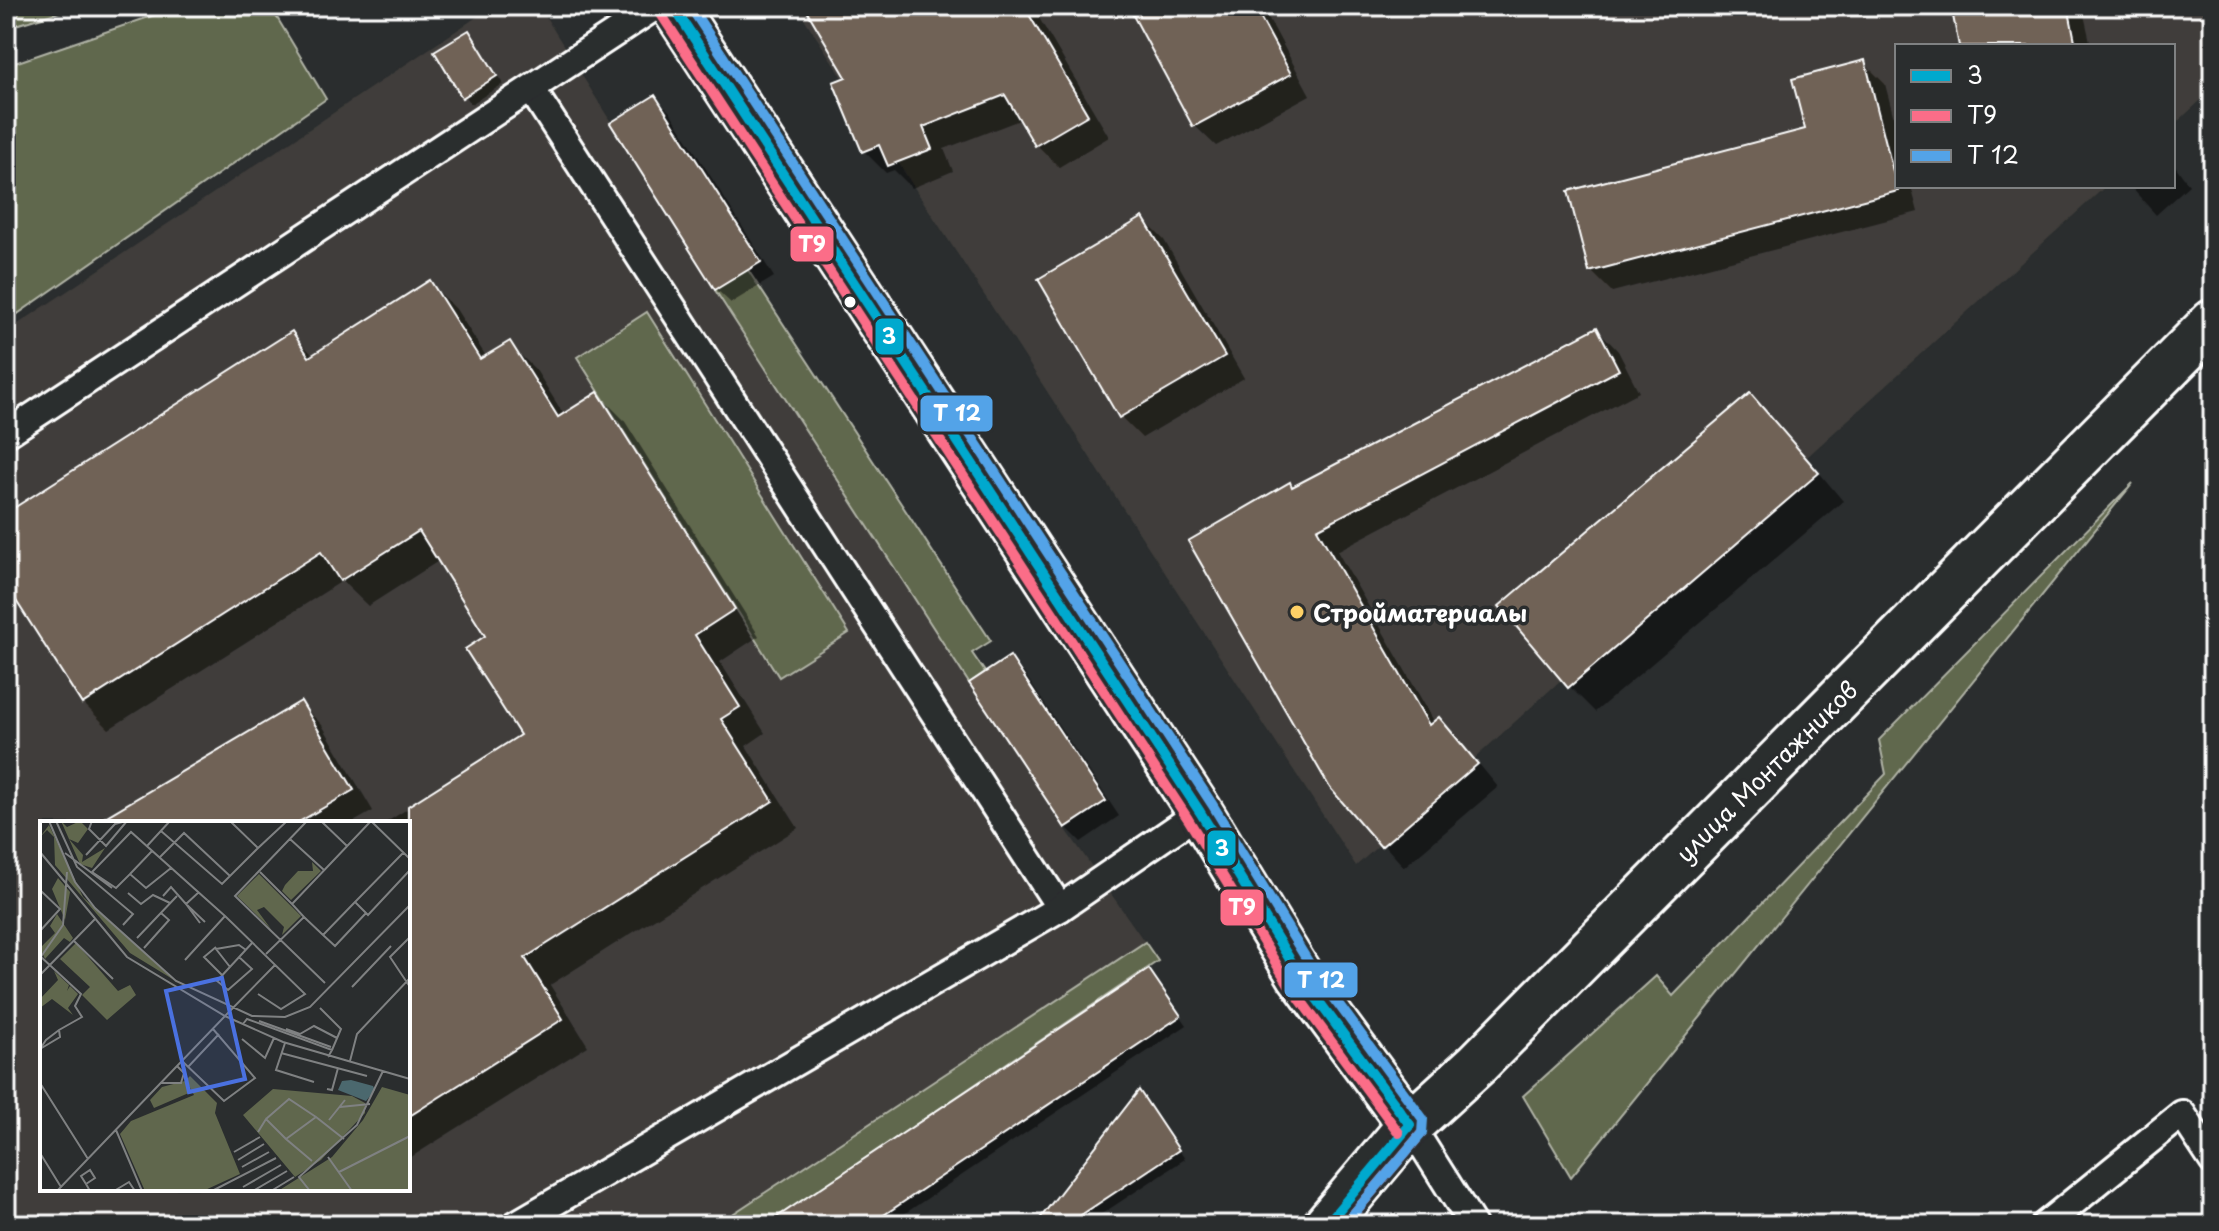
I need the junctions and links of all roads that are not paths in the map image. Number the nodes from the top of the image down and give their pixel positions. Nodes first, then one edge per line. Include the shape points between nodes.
1 (656, 6) edge
2 (673, 6) edge
3 (532, 90) junction
4 (2213, 322) edge
5 (6, 434) edge
6 (1200, 812) junction
7 (1060, 908) junction
8 (1410, 1125) junction
9 (2213, 1161) edge
10 (515, 1225) edge
11 (1326, 1225) edge
12 (1473, 1225) edge
13 (2045, 1225) edge

1 - 3 lane
2 - 6 main road
3 - 5 lane
3 - 7 lane
4 - 8 main road, улица Монтажников via 1477,1064
6 - 7 lane
6 - 8 main road via 1300,976
7 - 10 lane
8 - 11 main road, улица Монтажников
8 - 12 lane
9 - 13 lane via 2182,1114

